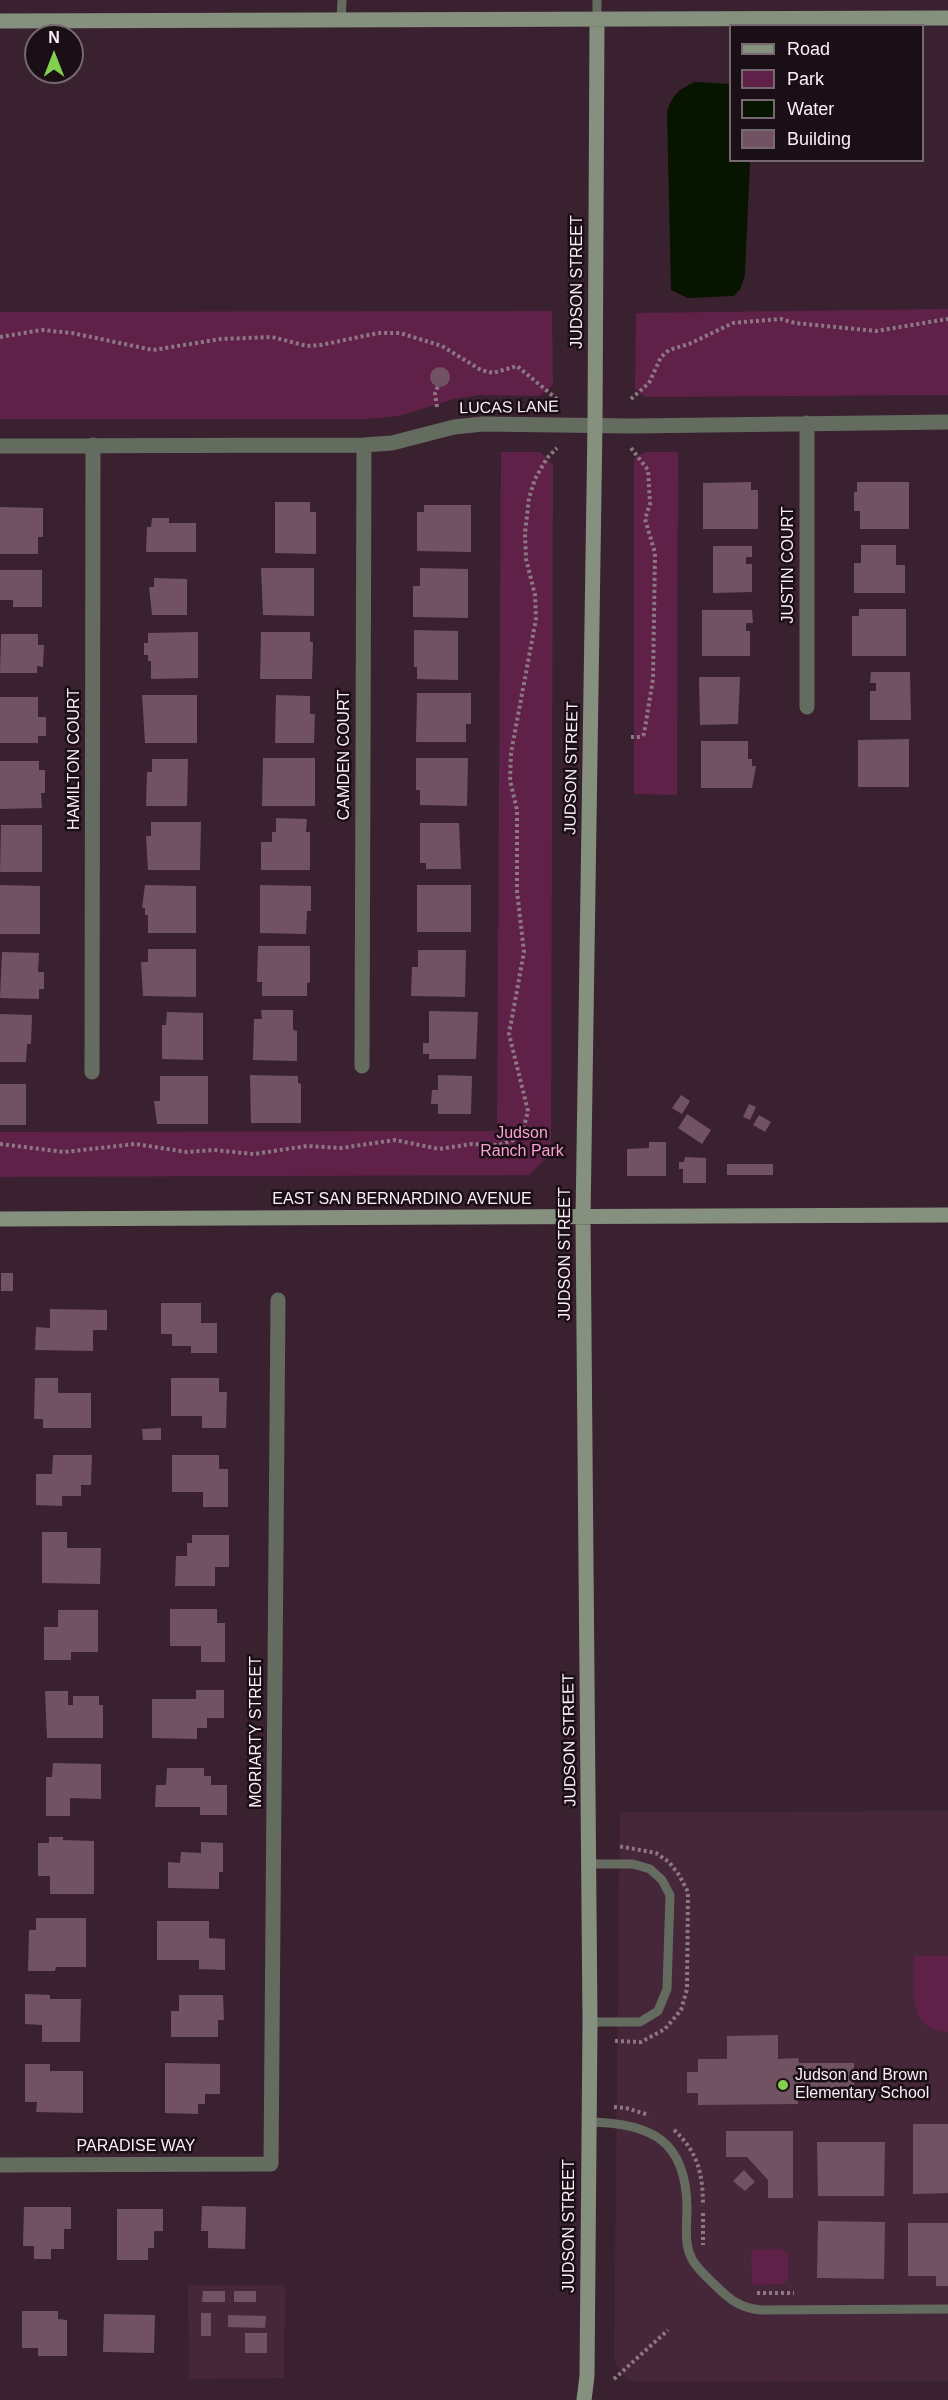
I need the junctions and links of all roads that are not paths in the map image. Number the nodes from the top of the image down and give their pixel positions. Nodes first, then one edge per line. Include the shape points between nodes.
1 (342, 0) edge
2 (597, 0) edge
3 (948, 18) edge
4 (597, 20) junction
5 (0, 21) edge
6 (341, 21) junction
7 (948, 422) edge
8 (807, 423) junction
9 (595, 425) junction
10 (364, 445) junction
11 (0, 446) edge
12 (93, 446) junction
13 (807, 707) dead end
14 (362, 1066) dead end
15 (92, 1072) dead end
16 (948, 1215) edge
17 (583, 1218) junction
18 (0, 1219) edge
19 (278, 1300) dead end
20 (590, 1864) junction
21 (590, 2022) junction
22 (589, 2122) junction
23 (272, 2164) joint
24 (0, 2165) edge
25 (948, 2309) edge
26 (584, 2400) edge

1 - 6 lane
2 - 4 lane, JUDSON STREET
3 - 4 street
4 - 6 street
4 - 9 street, JUDSON STREET
5 - 6 street
7 - 8 street, LUCAS LANE
8 - 9 street, LUCAS LANE
8 - 13 street, JUSTIN COURT
9 - 10 street, LUCAS LANE via 454,427 392,443
9 - 17 street, JUDSON STREET
10 - 12 street, LUCAS LANE
10 - 14 street, CAMDEN COURT
11 - 12 street, LUCAS LANE
12 - 15 street, HAMILTON COURT
16 - 17 street, EAST SAN BERNARDINO AVENUE
17 - 18 street, EAST SAN BERNARDINO AVENUE
17 - 20 street, JUDSON STREET
19 - 23 street, MORIARTY STREET
20 - 21 street, JUDSON STREET
20 - 21 lane via 633,1864 650,1869 670,1895 667,1989 658,2011 640,2022
21 - 22 street, JUDSON STREET
22 - 25 lane via 632,2125 660,2139 681,2163 687,2181 687,2248 692,2259 734,2304 761,2310
22 - 26 street, JUDSON STREET
23 - 24 street, PARADISE WAY

